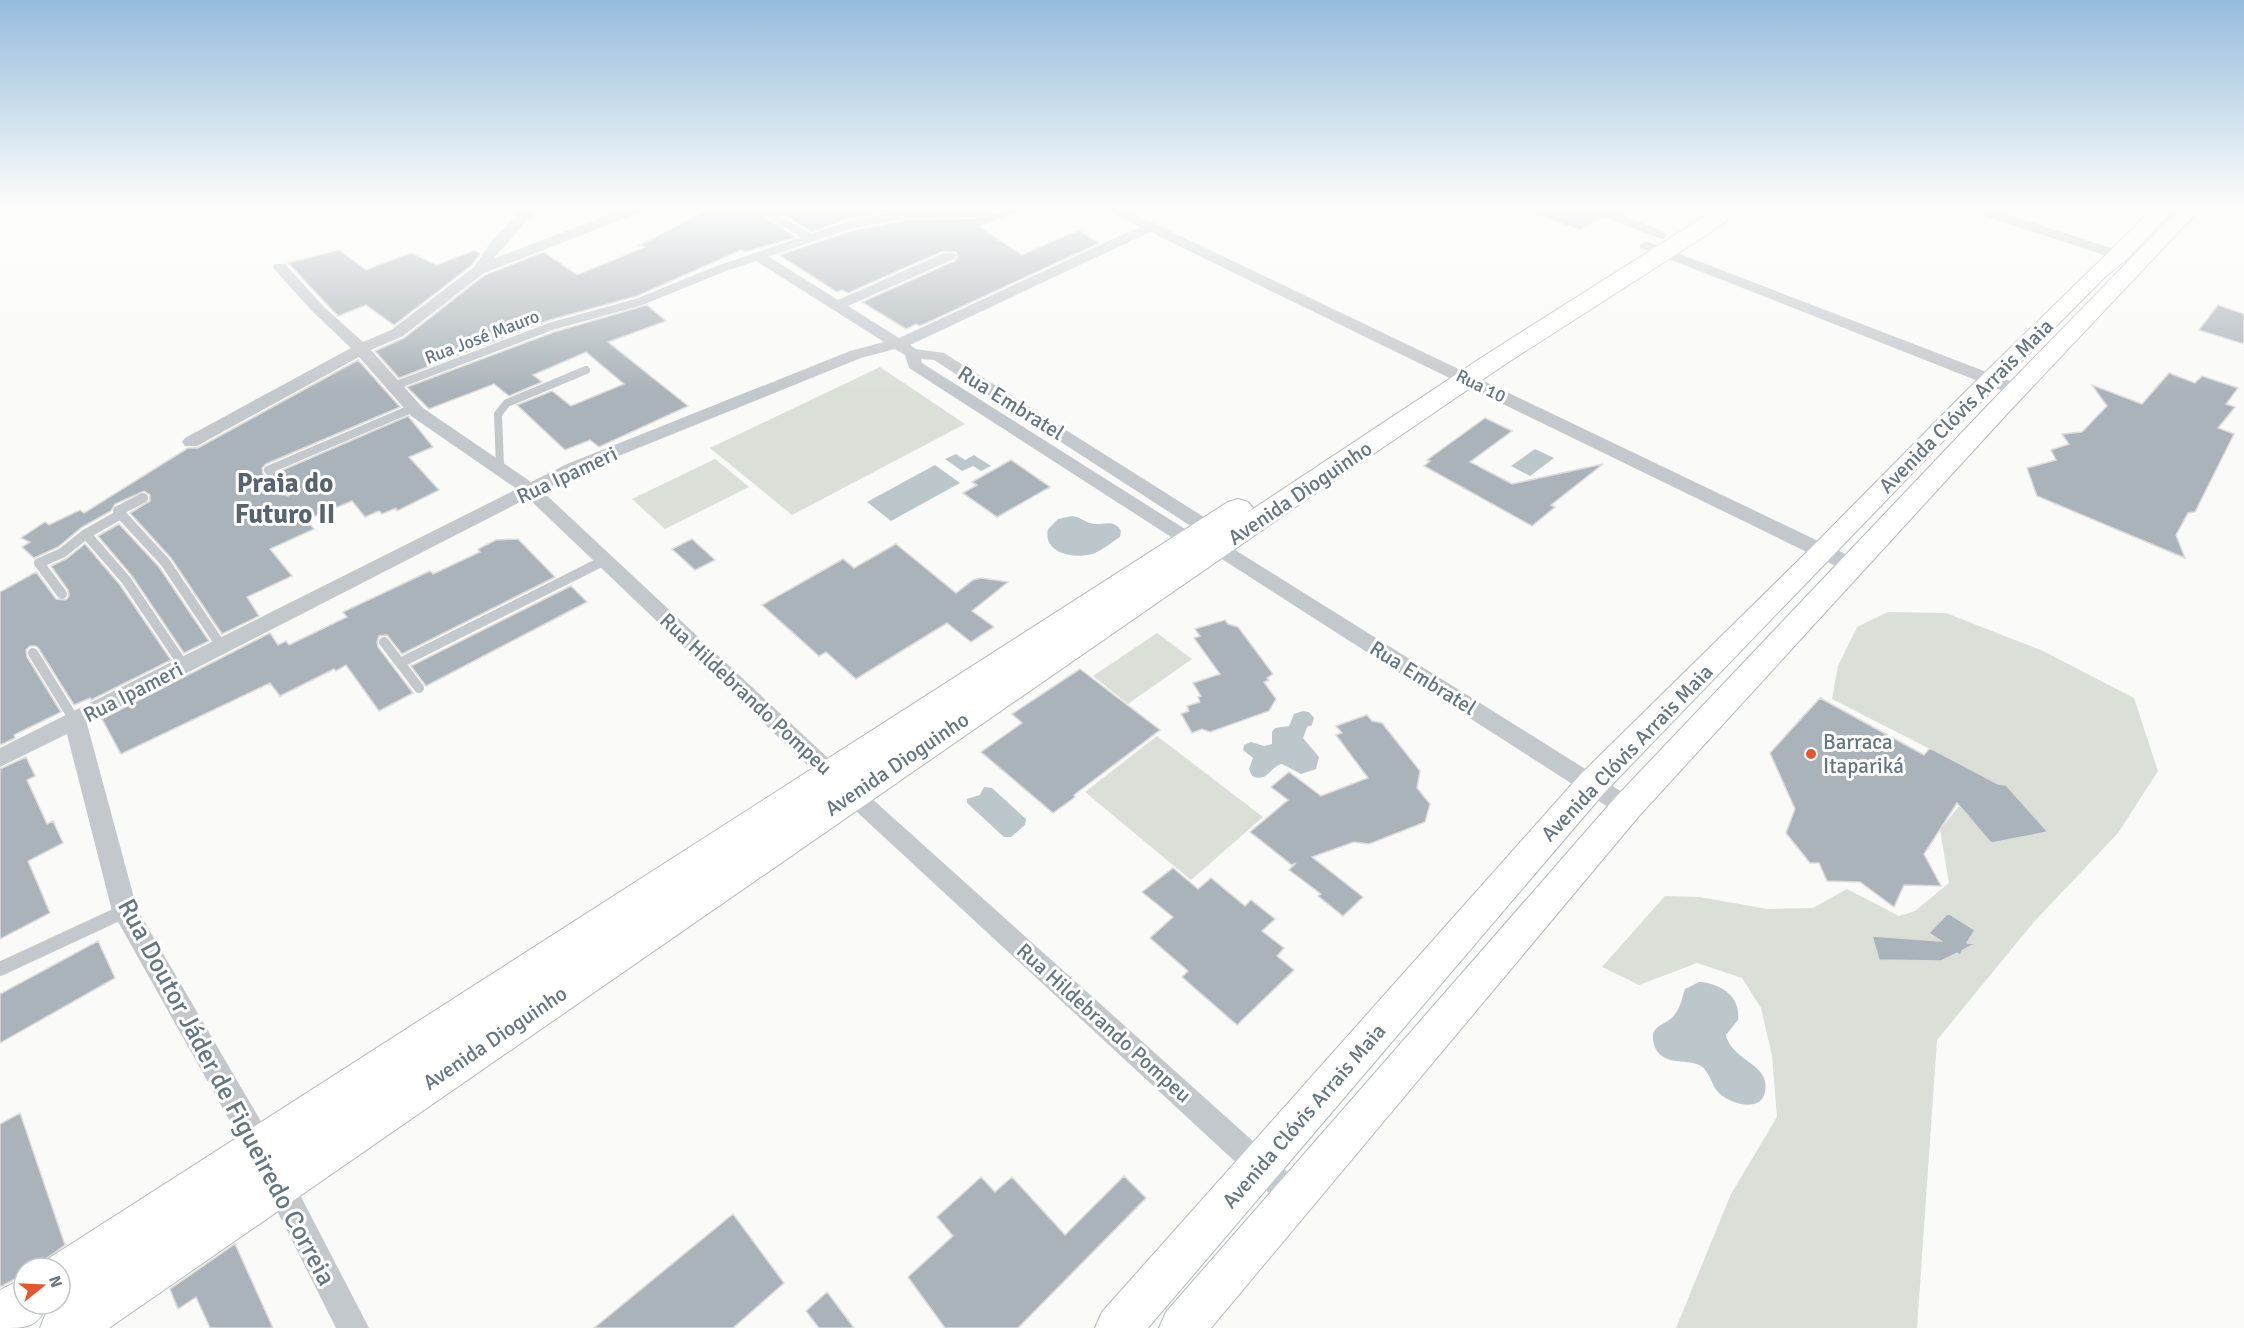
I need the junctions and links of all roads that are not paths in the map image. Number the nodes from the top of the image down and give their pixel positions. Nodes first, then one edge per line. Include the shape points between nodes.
1 (282, 269) edge
2 (724, 269) edge
3 (779, 269) edge
4 (918, 269) edge
5 (1065, 269) edge
6 (1238, 269) edge
7 (1619, 269) edge
8 (1718, 269) edge
9 (2120, 269) edge
10 (479, 270) edge
11 (837, 305) junction
12 (361, 348) junction
13 (905, 348) junction
14 (586, 370) dead end
15 (1458, 374) junction
16 (2004, 385) junction
17 (394, 386) junction
18 (413, 408) junction
19 (191, 442) dead end
20 (500, 467) junction
21 (286, 489) dead end
22 (531, 491) junction
23 (142, 498) dead end
24 (121, 514) junction
25 (86, 534) junction
26 (1205, 539) junction
27 (1823, 552) junction
28 (605, 560) junction
29 (1853, 566) junction
30 (62, 594) dead end
31 (384, 642) dead end
32 (222, 647) junction
33 (33, 652) dead end
34 (400, 663) junction
35 (184, 666) junction
36 (419, 688) dead end
37 (75, 721) junction
38 (0, 758) edge
39 (841, 783) junction
40 (1592, 784) junction
41 (1628, 807) junction
42 (125, 911) junction
43 (0, 969) edge
44 (260, 1147) junction
45 (1261, 1167) junction
46 (279, 1185) junction
47 (1293, 1196) junction
48 (72, 1271) edge
49 (65, 1328) edge
50 (353, 1328) edge
51 (1118, 1328) edge
52 (1182, 1328) edge

1 - 12 street, Rua Hildebrando Pompeu via 302,294
2 - 17 lane, Rua José Mauro via 639,302 552,326
3 - 11 street, Rua Embratel
4 - 11 street
5 - 13 street, Rua Ipameri
6 - 15 street, Rua 10
7 - 15 main road, Avenida Dioguinho
8 - 16 street
9 - 16 main road, Avenida Clóvis Arrais Maia
10 - 12 street via 412,323
11 - 13 street, Rua Embratel
12 - 17 street, Rua Hildebrando Pompeu
12 - 19 street
13 - 22 street, Rua Ipameri via 856,354 573,468
13 - 26 street, Rua Embratel via 915,365
14 - 20 lane via 501,409
15 - 26 main road, Avenida Dioguinho
15 - 27 street, Rua 10
16 - 27 main road, Avenida Clóvis Arrais Maia via 1970,400
16 - 29 main road, Avenida Clóvis Arrais Maia
17 - 18 street, Rua Hildebrando Pompeu
18 - 20 street, Rua Hildebrando Pompeu
18 - 21 lane via 268,470
20 - 22 street, Rua Hildebrando Pompeu
22 - 28 street, Rua Hildebrando Pompeu
22 - 32 street, Rua Ipameri
23 - 24 lane via 118,511
24 - 25 lane
24 - 32 lane via 165,562
25 - 30 lane via 62,553 39,563
25 - 35 lane via 110,556
26 - 39 main road, Avenida Dioguinho
26 - 40 street, Rua Embratel
27 - 29 street, Rua 10
27 - 40 main road, Avenida Clóvis Arrais Maia
28 - 34 lane
28 - 39 street, Rua Hildebrando Pompeu
29 - 41 main road, Avenida Clóvis Arrais Maia
31 - 34 lane
32 - 35 street, Rua Ipameri
33 - 37 lane, Rua Doutor Jáder de Figueiredo Correia
34 - 36 lane
35 - 37 street, Rua Ipameri
37 - 38 street, Rua Ipameri
37 - 42 street, Rua Doutor Jáder de Figueiredo Correia
39 - 44 main road, Avenida Dioguinho
39 - 45 street, Rua Hildebrando Pompeu
39 - 46 main road, Avenida Dioguinho
40 - 41 street, Rua Embratel
40 - 45 main road, Avenida Clóvis Arrais Maia
41 - 47 main road, Avenida Clóvis Arrais Maia
42 - 43 lane
42 - 44 street, Rua Doutor Jáder de Figueiredo Correia
44 - 46 street, Rua Doutor Jáder de Figueiredo Correia
44 - 48 main road, Avenida Dioguinho
45 - 47 street, Rua Hildebrando Pompeu
45 - 51 main road, Avenida Clóvis Arrais Maia
46 - 49 main road, Avenida Dioguinho
46 - 50 street, Rua Doutor Jáder de Figueiredo Correia
47 - 52 main road, Avenida Clóvis Arrais Maia

